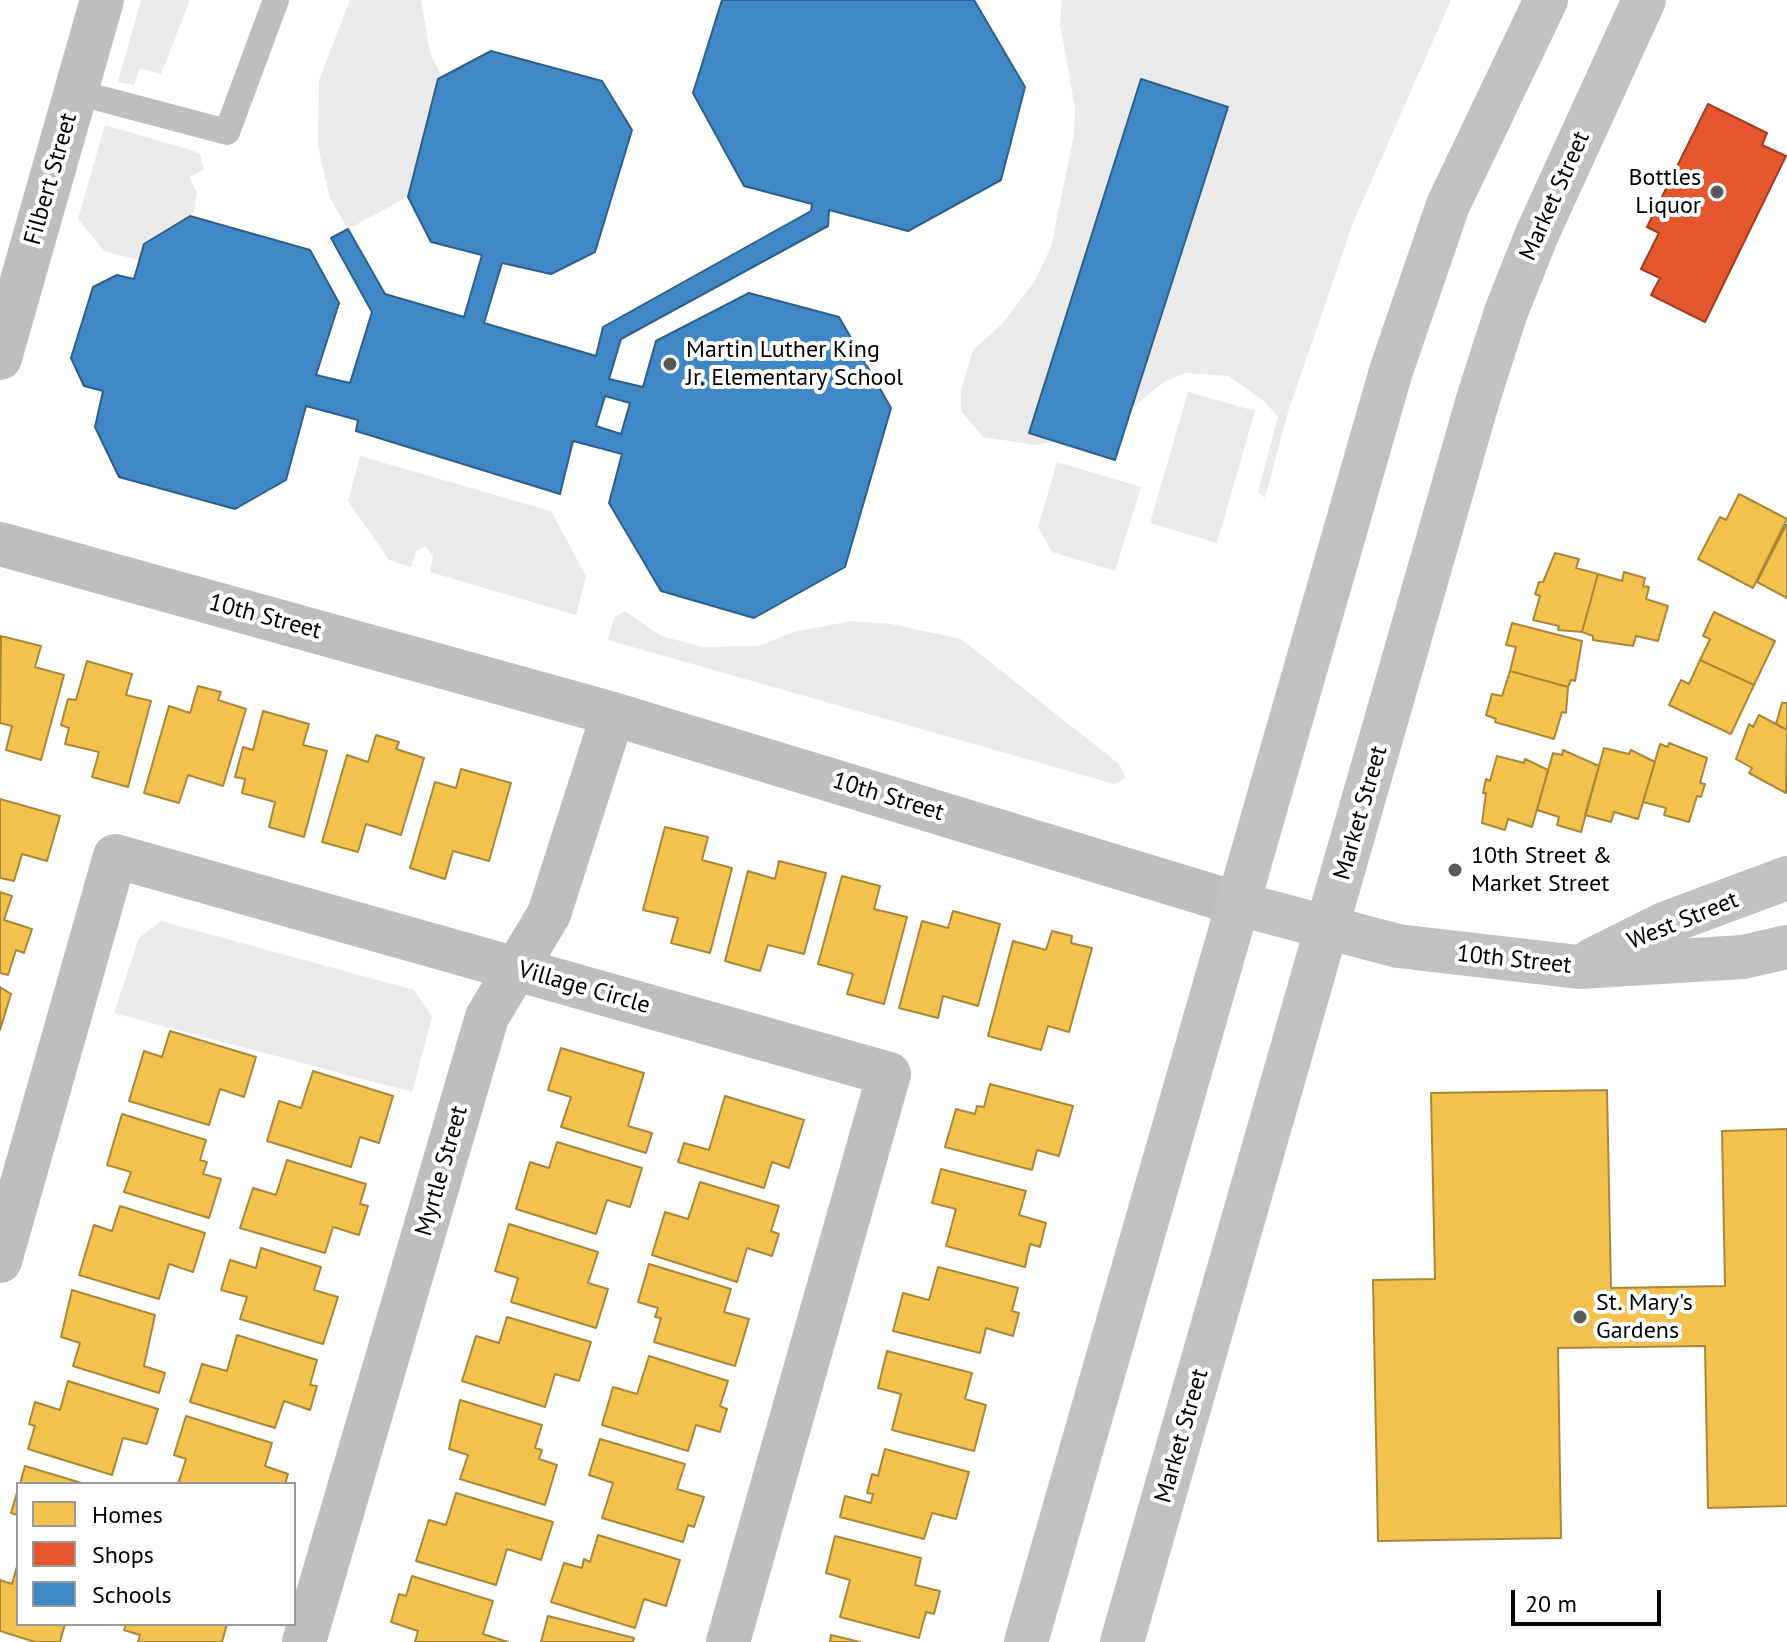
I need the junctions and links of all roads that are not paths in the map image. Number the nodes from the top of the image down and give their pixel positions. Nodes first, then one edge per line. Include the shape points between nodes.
1 (102, 0) edge
2 (276, 0) edge
3 (1546, 0) edge
4 (1644, 0) edge
5 (76, 92) junction
6 (0, 358) edge
7 (0, 544) edge
8 (613, 714) junction
9 (1787, 878) edge
10 (1239, 904) junction
11 (1328, 930) junction
12 (1787, 947) edge
13 (1579, 967) junction
14 (518, 969) junction
15 (0, 1261) edge
16 (304, 1642) edge
17 (728, 1642) edge
18 (1026, 1642) edge
19 (1122, 1642) edge

1 - 5 street, Filbert Street
2 - 5 lane via 227,132
3 - 10 main road via 1448,205 1419,287
4 - 11 main road, Market Street via 1506,312
5 - 6 street, Filbert Street
7 - 8 street, 10th Street
8 - 10 street, 10th Street
8 - 14 street, Myrtle Street via 549,914
9 - 13 main road, West Street via 1666,923
10 - 11 main road, 10th Street
10 - 18 main road
11 - 13 main road, 10th Street via 1398,946
11 - 19 main road, Market Street
12 - 13 main road, 10th Street via 1743,957
14 - 15 street, Village Circle via 115,856
14 - 16 street, Myrtle Street via 487,1017
14 - 17 street, Village Circle via 889,1074

